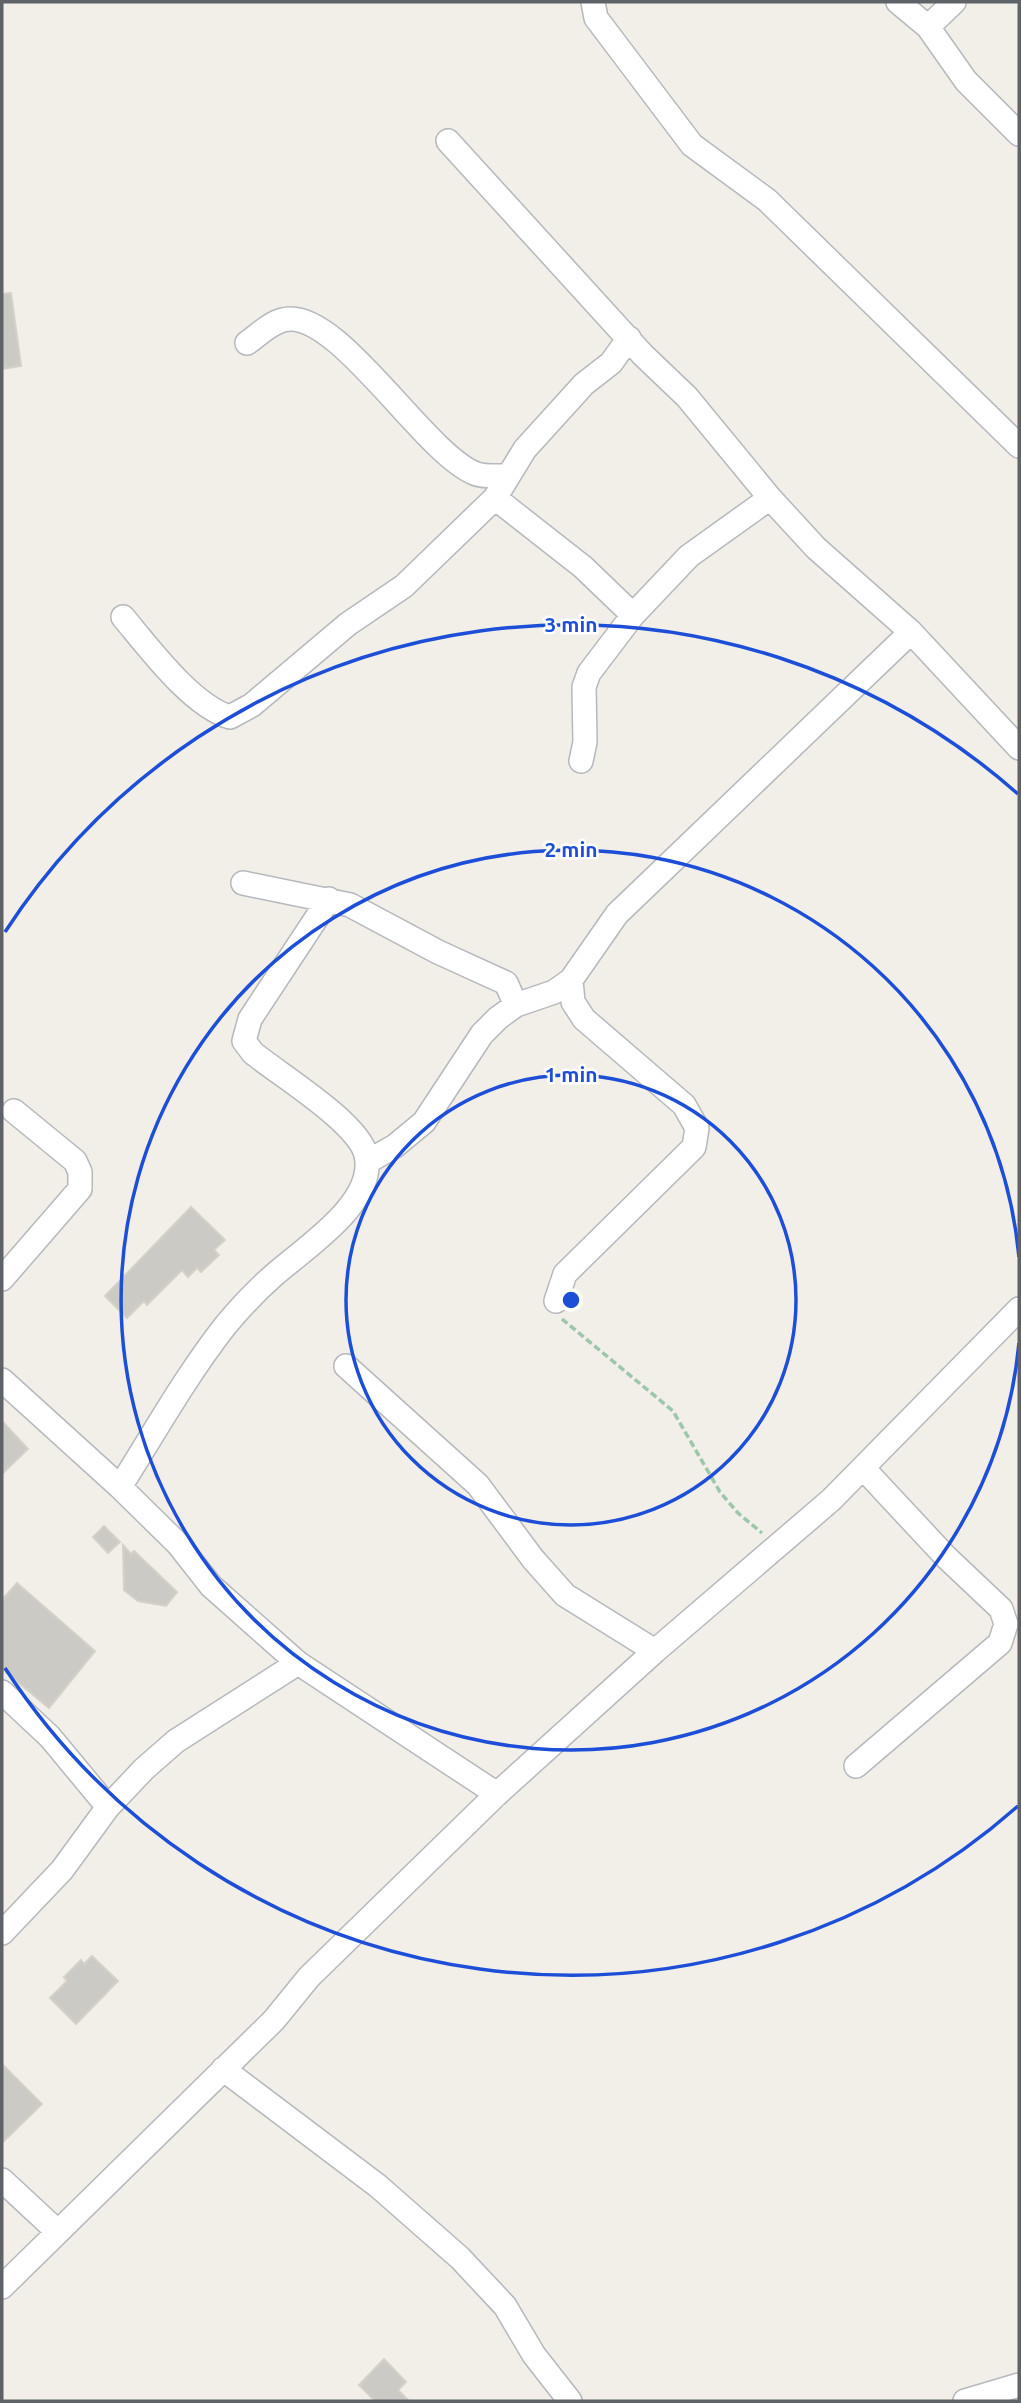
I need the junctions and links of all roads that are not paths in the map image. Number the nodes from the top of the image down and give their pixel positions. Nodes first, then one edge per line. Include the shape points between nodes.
1 (593, 2) edge
2 (898, 2) edge
3 (954, 2) edge
4 (928, 27) junction
5 (1019, 134) edge
6 (448, 141) dead end
7 (629, 338) junction
8 (247, 343) dead end
9 (1019, 446) edge
10 (506, 476) junction
11 (495, 498) junction
12 (770, 498) junction
13 (633, 615) junction
14 (123, 617) dead end
15 (911, 632) junction
16 (1019, 748) edge
17 (581, 761) dead end
18 (243, 883) dead end
19 (329, 899) junction
20 (570, 980) junction
21 (516, 1004) junction
22 (13, 1111) dead end
23 (367, 1162) junction
24 (2, 1279) edge
25 (556, 1301) road end
26 (1019, 1309) edge
27 (346, 1366) dead end
28 (2, 1380) edge
29 (863, 1468) junction
30 (120, 1487) junction
31 (1010, 1611) edge
32 (654, 1651) junction
33 (298, 1663) junction
34 (2, 1692) edge
35 (856, 1766) dead end
36 (497, 1794) junction
37 (108, 1807) junction
38 (2, 1933) edge
39 (223, 2069) junction
40 (2, 2180) edge
41 (58, 2232) junction
42 (2, 2287) edge
43 (1019, 2385) edge
44 (570, 2401) edge
45 (965, 2401) edge

1 - 9 street via 596,19 692,145 767,200
2 - 4 street
3 - 4 street
4 - 5 street via 967,81
6 - 7 street
7 - 10 street via 611,363 555,414
7 - 12 street via 687,397
8 - 10 street via 281,320 291,319 327,333 462,466 477,474
10 - 11 street
11 - 13 street via 583,567
11 - 14 street via 404,586 348,624 252,705 230,717 214,712 155,656
12 - 13 street via 689,556
12 - 15 street via 816,548
13 - 17 street via 587,680
15 - 16 street
15 - 20 street via 617,914
18 - 19 street
19 - 21 street via 350,905 506,983
19 - 23 street via 250,1019 244,1041 284,1079 336,1116 363,1145
20 - 21 street via 554,992
20 - 25 street via 573,1002 584,1019 684,1105 697,1128 694,1147 565,1274
21 - 23 street via 482,1034 424,1122
22 - 24 street via 75,1161 80,1189
23 - 30 street via 364,1184 345,1214 270,1278 226,1325
26 - 29 street
27 - 32 street via 478,1485 565,1595
28 - 30 street
29 - 31 street via 946,1557
29 - 32 street
30 - 33 street via 178,1544 211,1586
31 - 35 street via 1000,1643
32 - 36 street
33 - 36 street
33 - 37 street via 176,1741
34 - 37 street via 50,1737
36 - 39 street via 309,1977 274,2020
37 - 38 street via 62,1870
39 - 41 street
39 - 44 street via 378,2186 460,2258 505,2306 547,2375
40 - 41 street
41 - 42 street
43 - 45 street

